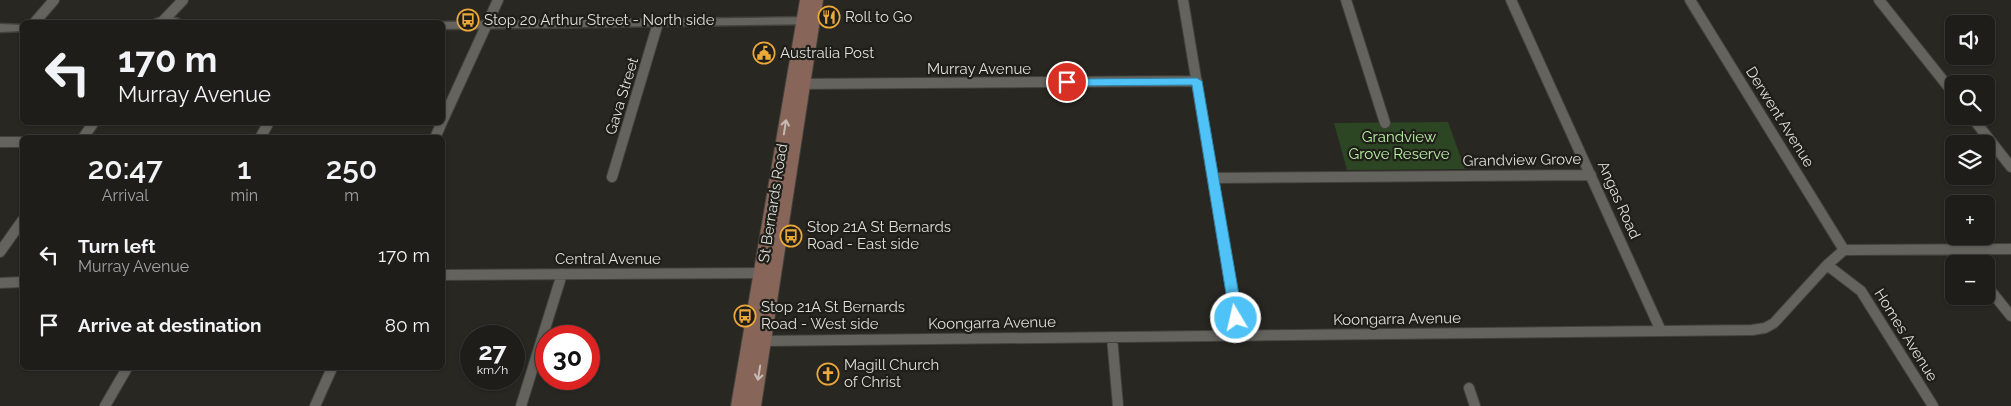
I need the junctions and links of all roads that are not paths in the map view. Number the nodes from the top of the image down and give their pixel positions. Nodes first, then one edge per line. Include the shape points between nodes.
1 (54, 0) edge
2 (498, 0) edge
3 (806, 0) edge
4 (816, 0) edge
5 (1183, 0) edge
6 (1346, 0) edge
7 (1511, 0) edge
8 (1690, 0) edge
9 (1879, 0) edge
10 (182, 1) edge
11 (38, 20) edge
12 (169, 20) edge
13 (808, 21) junction
14 (658, 22) junction
15 (445, 24) edge
16 (487, 24) junction
17 (0, 28) edge
18 (20, 28) edge
19 (1197, 81) junction
20 (1945, 83) edge
21 (798, 84) junction
22 (445, 115) edge
23 (1386, 123) dead end
24 (1978, 125) edge
25 (0, 142) edge
26 (20, 142) edge
27 (2011, 167) edge
28 (1591, 174) junction
29 (612, 177) dead end
30 (1213, 178) junction
31 (20, 224) edge
32 (1961, 249) junction
33 (2011, 249) edge
34 (1844, 250) junction
35 (0, 252) edge
36 (1965, 255) edge
37 (1827, 265) junction
38 (768, 273) junction
39 (562, 274) junction
40 (445, 275) edge
41 (20, 282) edge
42 (0, 283) edge
43 (1995, 296) edge
44 (2011, 316) edge
45 (1661, 330) junction
46 (1240, 336) junction
47 (1112, 337) junction
48 (757, 341) junction
49 (126, 370) edge
50 (331, 370) edge
51 (1469, 388) dead end
52 (105, 406) edge
53 (315, 406) edge
54 (521, 406) edge
55 (739, 406) edge
56 (753, 406) edge
57 (1118, 406) edge
58 (1475, 406) edge
59 (1933, 406) edge

1 - 11 street
2 - 16 street
3 - 13 main road, St Bernards Road
4 - 13 main road, St Bernards Road
5 - 19 street
6 - 23 street
7 - 28 street, Angas Road
8 - 34 street, Derwent Avenue
9 - 20 street
10 - 12 street
13 - 14 street
13 - 21 main road, St Bernards Road
14 - 16 street
14 - 29 street, Gava Street
15 - 16 street
16 - 22 street
17 - 18 street
19 - 21 street, Murray Avenue
19 - 30 street
21 - 38 main road, St Bernards Road
24 - 27 street
25 - 26 street
28 - 30 street, Grandview Grove
28 - 45 street, Angas Road
30 - 46 street
31 - 35 street
32 - 33 street
32 - 34 street
32 - 36 street
34 - 37 street, Koongarra Avenue
37 - 45 street, Koongarra Avenue via 1774,323 1765,328
37 - 59 street, Homes Avenue via 1861,291
38 - 39 street, Central Avenue
38 - 48 main road, St Bernards Road
39 - 40 street, Central Avenue
39 - 54 street
41 - 42 street
43 - 44 street
45 - 46 street, Koongarra Avenue
46 - 47 street, Koongarra Avenue
47 - 48 street, Koongarra Avenue
47 - 57 street
48 - 55 main road, St Bernards Road
48 -> 56 main road, St Bernards Road
49 - 52 street
50 - 53 street
51 - 58 street

